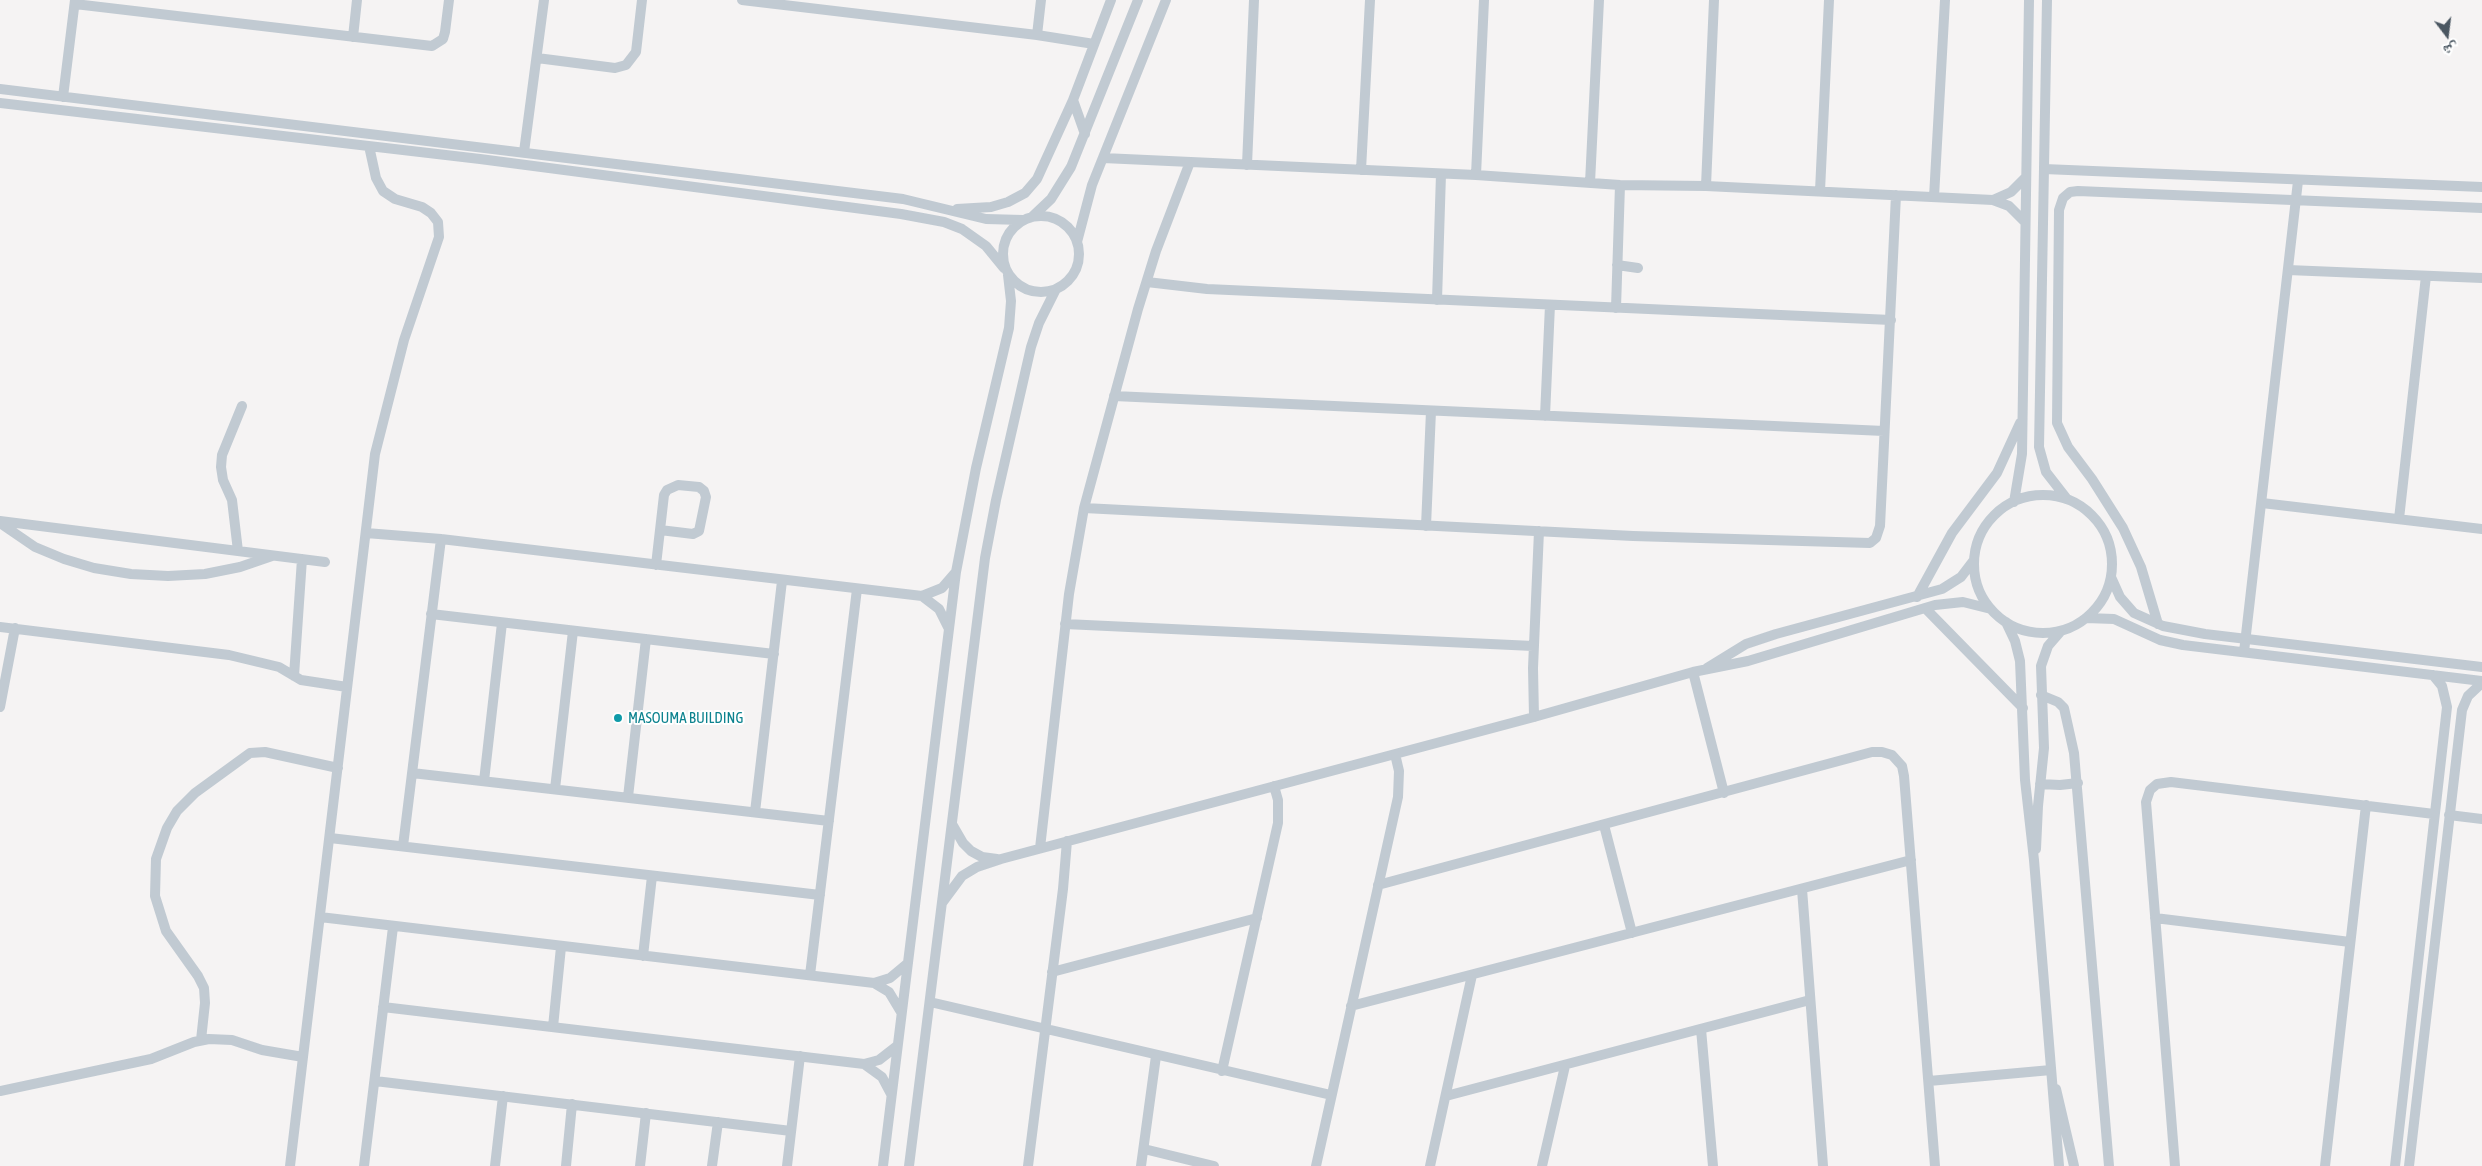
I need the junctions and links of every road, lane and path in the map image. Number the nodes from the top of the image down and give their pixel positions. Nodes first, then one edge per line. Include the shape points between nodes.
1 (357, 0) edge
2 (450, 0) edge
3 (544, 0) edge
4 (642, 0) edge
5 (742, 0) edge
6 (1041, 0) edge
7 (1111, 0) edge
8 (1138, 0) edge
9 (1166, 0) edge
10 (1254, 0) edge
11 (1370, 0) edge
12 (1484, 0) edge
13 (1599, 0) edge
14 (1714, 0) edge
15 (1829, 0) edge
16 (1945, 0) edge
17 (2029, 0) edge
18 (2047, 0) edge
19 (75, 2) edge
20 (1037, 35) junction
21 (353, 37) junction
22 (1094, 44) junction
23 (537, 58) junction
24 (0, 89) edge
25 (63, 97) junction
26 (1073, 100) junction
27 (0, 103) edge
28 (1085, 134) junction
29 (369, 146) junction
30 (524, 152) junction
31 (1103, 158) junction
32 (1190, 162) junction
33 (1247, 165) junction
34 (2044, 169) junction
35 (1361, 170) junction
36 (1441, 174) junction
37 (1476, 175) junction
38 (2025, 178) junction
39 (2298, 181) junction
40 (1590, 183) junction
41 (1620, 184) junction
42 (1706, 186) junction
43 (2482, 187) edge
44 (1820, 192) junction
45 (1896, 195) junction
46 (1934, 197) junction
47 (1993, 200) junction
48 (2296, 200) junction
49 (2482, 208) edge
50 (950, 210) junction
51 (1027, 218) junction
52 (2024, 221) junction
53 (1078, 242) junction
54 (1617, 266) junction
55 (1638, 268) dead end
56 (2288, 270) junction
57 (1006, 271) junction
58 (2426, 276) junction
59 (2482, 278) edge
60 (1147, 282) junction
61 (1056, 289) junction
62 (1437, 300) junction
63 (1550, 306) junction
64 (1616, 308) junction
65 (1891, 320) junction
66 (1114, 396) junction
67 (242, 406) dead end
68 (1430, 411) junction
69 (1545, 416) junction
70 (2022, 418) junction
71 (1884, 431) junction
72 (2067, 499) junction
73 (2014, 502) junction
74 (2262, 503) junction
75 (1084, 508) junction
76 (2399, 519) junction
77 (0, 522) edge
78 (1426, 526) junction
79 (2482, 529) edge
80 (660, 530) junction
81 (1539, 531) junction
82 (366, 533) junction
83 (441, 539) junction
84 (238, 551) junction
85 (273, 555) junction
86 (302, 559) junction
87 (1974, 560) junction
88 (325, 562) dead end
89 (656, 565) junction
90 (956, 572) junction
91 (2111, 577) junction
92 (782, 581) junction
93 (857, 589) junction
94 (922, 596) junction
95 (1917, 597) junction
96 (1925, 608) junction
97 (1991, 609) junction
98 (432, 614) junction
99 (2086, 618) junction
100 (2006, 622) junction
101 (502, 623) junction
102 (1065, 624) junction
103 (2158, 624) junction
104 (0, 626) edge
105 (15, 628) junction
106 (949, 628) junction
107 (2061, 630) junction
108 (573, 631) junction
109 (646, 639) junction
110 (2246, 639) junction
111 (1533, 646) junction
112 (2244, 652) junction
113 (774, 654) junction
114 (2482, 667) edge
115 (1707, 668) junction
116 (1693, 672) junction
117 (2433, 675) junction
118 (294, 676) junction
119 (2482, 682) edge
120 (347, 687) junction
121 (2041, 694) junction
122 (0, 707) edge
123 (2023, 708) junction
124 (2447, 714) junction
125 (1534, 718) junction
126 (2461, 718) junction
127 (1395, 754) junction
128 (338, 768) junction
129 (412, 773) junction
130 (484, 781) junction
131 (2078, 783) junction
132 (2040, 784) junction
133 (1274, 786) junction
134 (555, 789) junction
135 (1724, 793) junction
136 (628, 798) junction
137 (2366, 805) junction
138 (755, 812) junction
139 (2434, 814) junction
140 (2449, 815) junction
141 (2482, 819) edge
142 (829, 821) junction
143 (952, 824) junction
144 (1604, 825) junction
145 (330, 838) junction
146 (1067, 841) junction
147 (403, 846) junction
148 (1040, 848) junction
149 (1000, 859) junction
150 (1911, 860) junction
151 (2034, 860) junction
152 (652, 876) junction
153 (1378, 885) junction
154 (1802, 889) junction
155 (820, 895) junction
156 (942, 902) junction
157 (320, 917) junction
158 (1256, 918) junction
159 (2155, 918) junction
160 (393, 927) junction
161 (1632, 933) junction
162 (2350, 942) junction
163 (561, 947) junction
164 (643, 956) junction
165 (908, 963) junction
166 (1052, 972) junction
167 (810, 975) junction
168 (1472, 975) junction
169 (874, 983) junction
170 (1810, 1000) junction
171 (930, 1002) junction
172 (1351, 1006) junction
173 (384, 1007) junction
174 (902, 1013) junction
175 (552, 1027) junction
176 (1701, 1029) junction
177 (1044, 1030) junction
178 (202, 1040) junction
179 (897, 1046) junction
180 (800, 1056) junction
181 (1156, 1056) junction
182 (303, 1057) junction
183 (864, 1064) junction
184 (1565, 1066) junction
185 (1222, 1070) junction
186 (2052, 1070) junction
187 (375, 1081) junction
188 (1929, 1081) junction
189 (0, 1090) edge
190 (503, 1096) junction
191 (1331, 1096) junction
192 (1446, 1096) junction
193 (892, 1098) junction
194 (572, 1104) junction
195 (646, 1113) junction
196 (718, 1122) junction
197 (791, 1131) junction
198 (1144, 1149) junction
199 (290, 1166) edge
200 (364, 1166) edge
201 (495, 1166) edge
202 (566, 1166) edge
203 (640, 1166) edge
204 (712, 1166) edge
205 (787, 1166) edge
206 (883, 1166) edge
207 (910, 1166) edge
208 (1028, 1166) edge
209 (1142, 1166) edge
210 (1214, 1166) edge
211 (1316, 1166) edge
212 (1430, 1166) edge
213 (1542, 1166) edge
214 (1713, 1166) edge
215 (1823, 1166) edge
216 (1936, 1166) edge
217 (2059, 1166) edge
218 (2074, 1166) edge
219 (2109, 1166) edge
220 (2175, 1166) edge
221 (2325, 1166) edge
222 (2395, 1166) edge
223 (2409, 1166) edge

1 - 21 street
2 - 21 street via 446,32 443,39 432,46
3 - 23 street
4 - 23 street via 636,52 626,65 616,68
5 - 20 street
6 - 20 street
7 - 22 street
8 - 28 street
9 - 31 street
10 - 33 street
11 - 35 street
12 - 37 street
13 - 40 street
14 - 42 street
15 - 44 street
16 - 46 street
17 - 38 street
18 - 34 street
19 - 21 street
19 - 25 street
20 - 22 street
22 - 26 street
23 - 30 street
24 - 25 street
25 - 30 street
26 - 28 street
26 - 50 street via 1042,171 1025,192 1000,205
27 - 29 street
28 - 51 street via 1062,184
29 - 57 street via 944,222 962,229 986,246
29 - 82 street via 376,178 383,191 395,199 427,209 435,217 440,232 404,340 377,444
30 - 50 street via 903,199
31 - 32 street
31 - 53 street via 1088,199
32 - 33 street
32 - 60 street
33 - 35 street
34 - 39 street
34 - 72 street via 2039,447 2046,472
35 - 36 street
36 - 37 street
36 - 62 street
37 - 40 street
38 - 47 street via 2012,192
38 - 52 street
39 - 43 street
39 - 48 street
40 - 41 street
41 - 42 street
41 - 54 street
42 - 44 street
44 - 45 street
45 - 46 street
45 - 65 street
46 - 47 street
47 - 52 street via 2009,206
48 - 49 street
48 - 56 street
48 - 103 street via 2078,191 2066,195 2060,205 2057,423 2068,447 2124,528
50 - 51 street via 986,219
51 - 53 street via 1054,218 1072,232
51 - 57 street via 1015,225 1004,240 1002,258
52 - 70 street
53 - 61 street via 1079,253 1073,275
54 - 55 street
54 - 64 street
56 - 58 street
56 - 74 street
57 - 61 street via 1017,285 1029,291
57 - 90 street via 1011,301 1009,328
58 - 59 street
58 - 76 street
60 - 62 street via 1207,289
60 - 66 street
61 - 143 street via 1031,346 990,529
62 - 63 street
63 - 64 street
63 - 69 street
64 - 65 street
65 - 71 street
66 - 68 street
66 - 75 street
67 - 84 street via 222,454 220,467 232,500
68 - 69 street
68 - 78 street
69 - 71 street
70 - 73 street via 2021,470
70 - 95 street via 1997,473 1952,533
71 - 81 street via 1880,530 1870,543
72 - 73 street via 2040,495
72 - 91 street via 2094,517 2104,530 2110,545
73 - 87 street via 1991,520 1977,545
74 - 76 street
74 - 110 street
75 - 78 street
75 - 102 street
76 - 79 street
77 - 84 street
77 - 85 street via 35,547 64,559 131,574 205,574 240,567
78 - 81 street
80 - 80 street via 692,534 699,531 706,497 704,491 675,485 669,487 664,496
80 - 89 street
81 - 111 street
82 - 83 street
82 - 120 street
83 - 89 street
83 - 98 street
84 - 85 street
85 - 86 street
86 - 88 street
86 - 118 street
87 - 95 street via 1952,584
87 - 97 street via 1978,586
89 - 92 street
90 - 94 street via 942,588
90 - 106 street
91 - 99 street via 2098,606
91 - 103 street via 2130,609
92 - 93 street
92 - 113 street
93 - 94 street
93 - 142 street
94 - 106 street via 939,609
95 - 115 street via 1761,639 1732,651
96 - 97 street via 1954,602 1973,603
96 - 115 street via 1748,661
96 - 123 street
97 - 100 street
98 - 101 street
98 - 129 street
99 - 107 street
99 - 112 street via 2114,619 2172,643
100 - 107 street via 2033,632
100 - 123 street via 2020,661
101 - 108 street
101 - 130 street
102 - 111 street
102 - 148 street
103 - 110 street
104 - 105 street
105 - 118 street via 229,655 279,667
105 - 122 street
106 - 165 street
107 - 121 street via 2043,656
108 - 109 street
108 - 134 street
109 - 113 street
109 - 136 street
110 - 112 street
110 - 114 street
111 - 125 street
112 - 117 street
113 - 138 street
115 - 116 street
116 - 125 street
116 - 135 street
117 - 119 street
117 - 124 street via 2445,693
118 - 120 street
119 - 126 street via 2468,696
120 - 128 street
121 - 131 street via 2064,708
121 - 132 street via 2044,740
123 - 151 street via 2025,780
124 - 126 street via 2455,712
124 - 139 street
125 - 127 street
126 - 140 street
127 - 133 street
127 - 153 street via 1399,788
128 - 145 street
128 - 178 street via 265,752 250,754 194,793 167,828 156,859 155,896 166,931 204,988
129 - 130 street
129 - 147 street
130 - 134 street
131 - 132 street
131 - 219 street
132 - 151 street
133 - 146 street
133 - 158 street via 1279,808 1278,823
134 - 136 street
135 - 144 street
135 - 150 street via 1872,752 1887,753 1899,762 1903,771
136 - 138 street
137 - 139 street
137 - 159 street via 2171,782 2157,784 2146,802
137 - 162 street
138 - 142 street
139 - 222 street
140 - 141 street
140 - 223 street
142 - 155 street
143 - 149 street via 971,851 988,859
143 - 156 street
144 - 153 street
144 - 161 street
145 - 147 street
145 - 157 street
146 - 148 street
146 - 166 street
147 - 152 street
148 - 149 street
149 - 156 street via 962,876
150 - 154 street
150 - 188 street
151 - 186 street
152 - 155 street
152 - 164 street
153 - 172 street
154 - 161 street
154 - 170 street
155 - 167 street
156 - 171 street
157 - 160 street
157 - 182 street
158 - 166 street
158 - 185 street
159 - 162 street
159 - 220 street
160 - 163 street
160 - 173 street
161 - 168 street
162 - 221 street
163 - 164 street
163 - 175 street
164 - 167 street
165 - 169 street via 890,978
165 - 174 street
166 - 177 street
167 - 169 street
168 - 172 street
168 - 192 street
169 - 174 street via 889,992
170 - 176 street
170 - 215 street
171 - 177 street
171 - 207 street
172 - 191 street
173 - 175 street
173 - 187 street
174 - 179 street
175 - 180 street
176 - 184 street
176 - 214 street
177 - 181 street
177 - 208 street
178 - 182 street via 232,1040 268,1052
178 - 189 street via 150,1059
179 - 183 street via 879,1060
179 - 193 street
180 - 183 street
180 - 197 street
181 - 185 street
181 - 198 street
182 - 199 street
183 - 193 street via 882,1077
184 - 192 street
184 - 213 street
185 - 191 street
186 - 188 street
186 - 217 street
186 - 218 street
187 - 190 street
187 - 200 street
188 - 216 street
190 - 194 street
190 - 201 street
191 - 211 street
192 - 212 street
193 - 206 street
194 - 195 street
194 - 202 street
195 - 196 street
195 - 203 street
196 - 197 street
196 - 204 street
197 - 205 street
198 - 209 street
198 - 210 street

